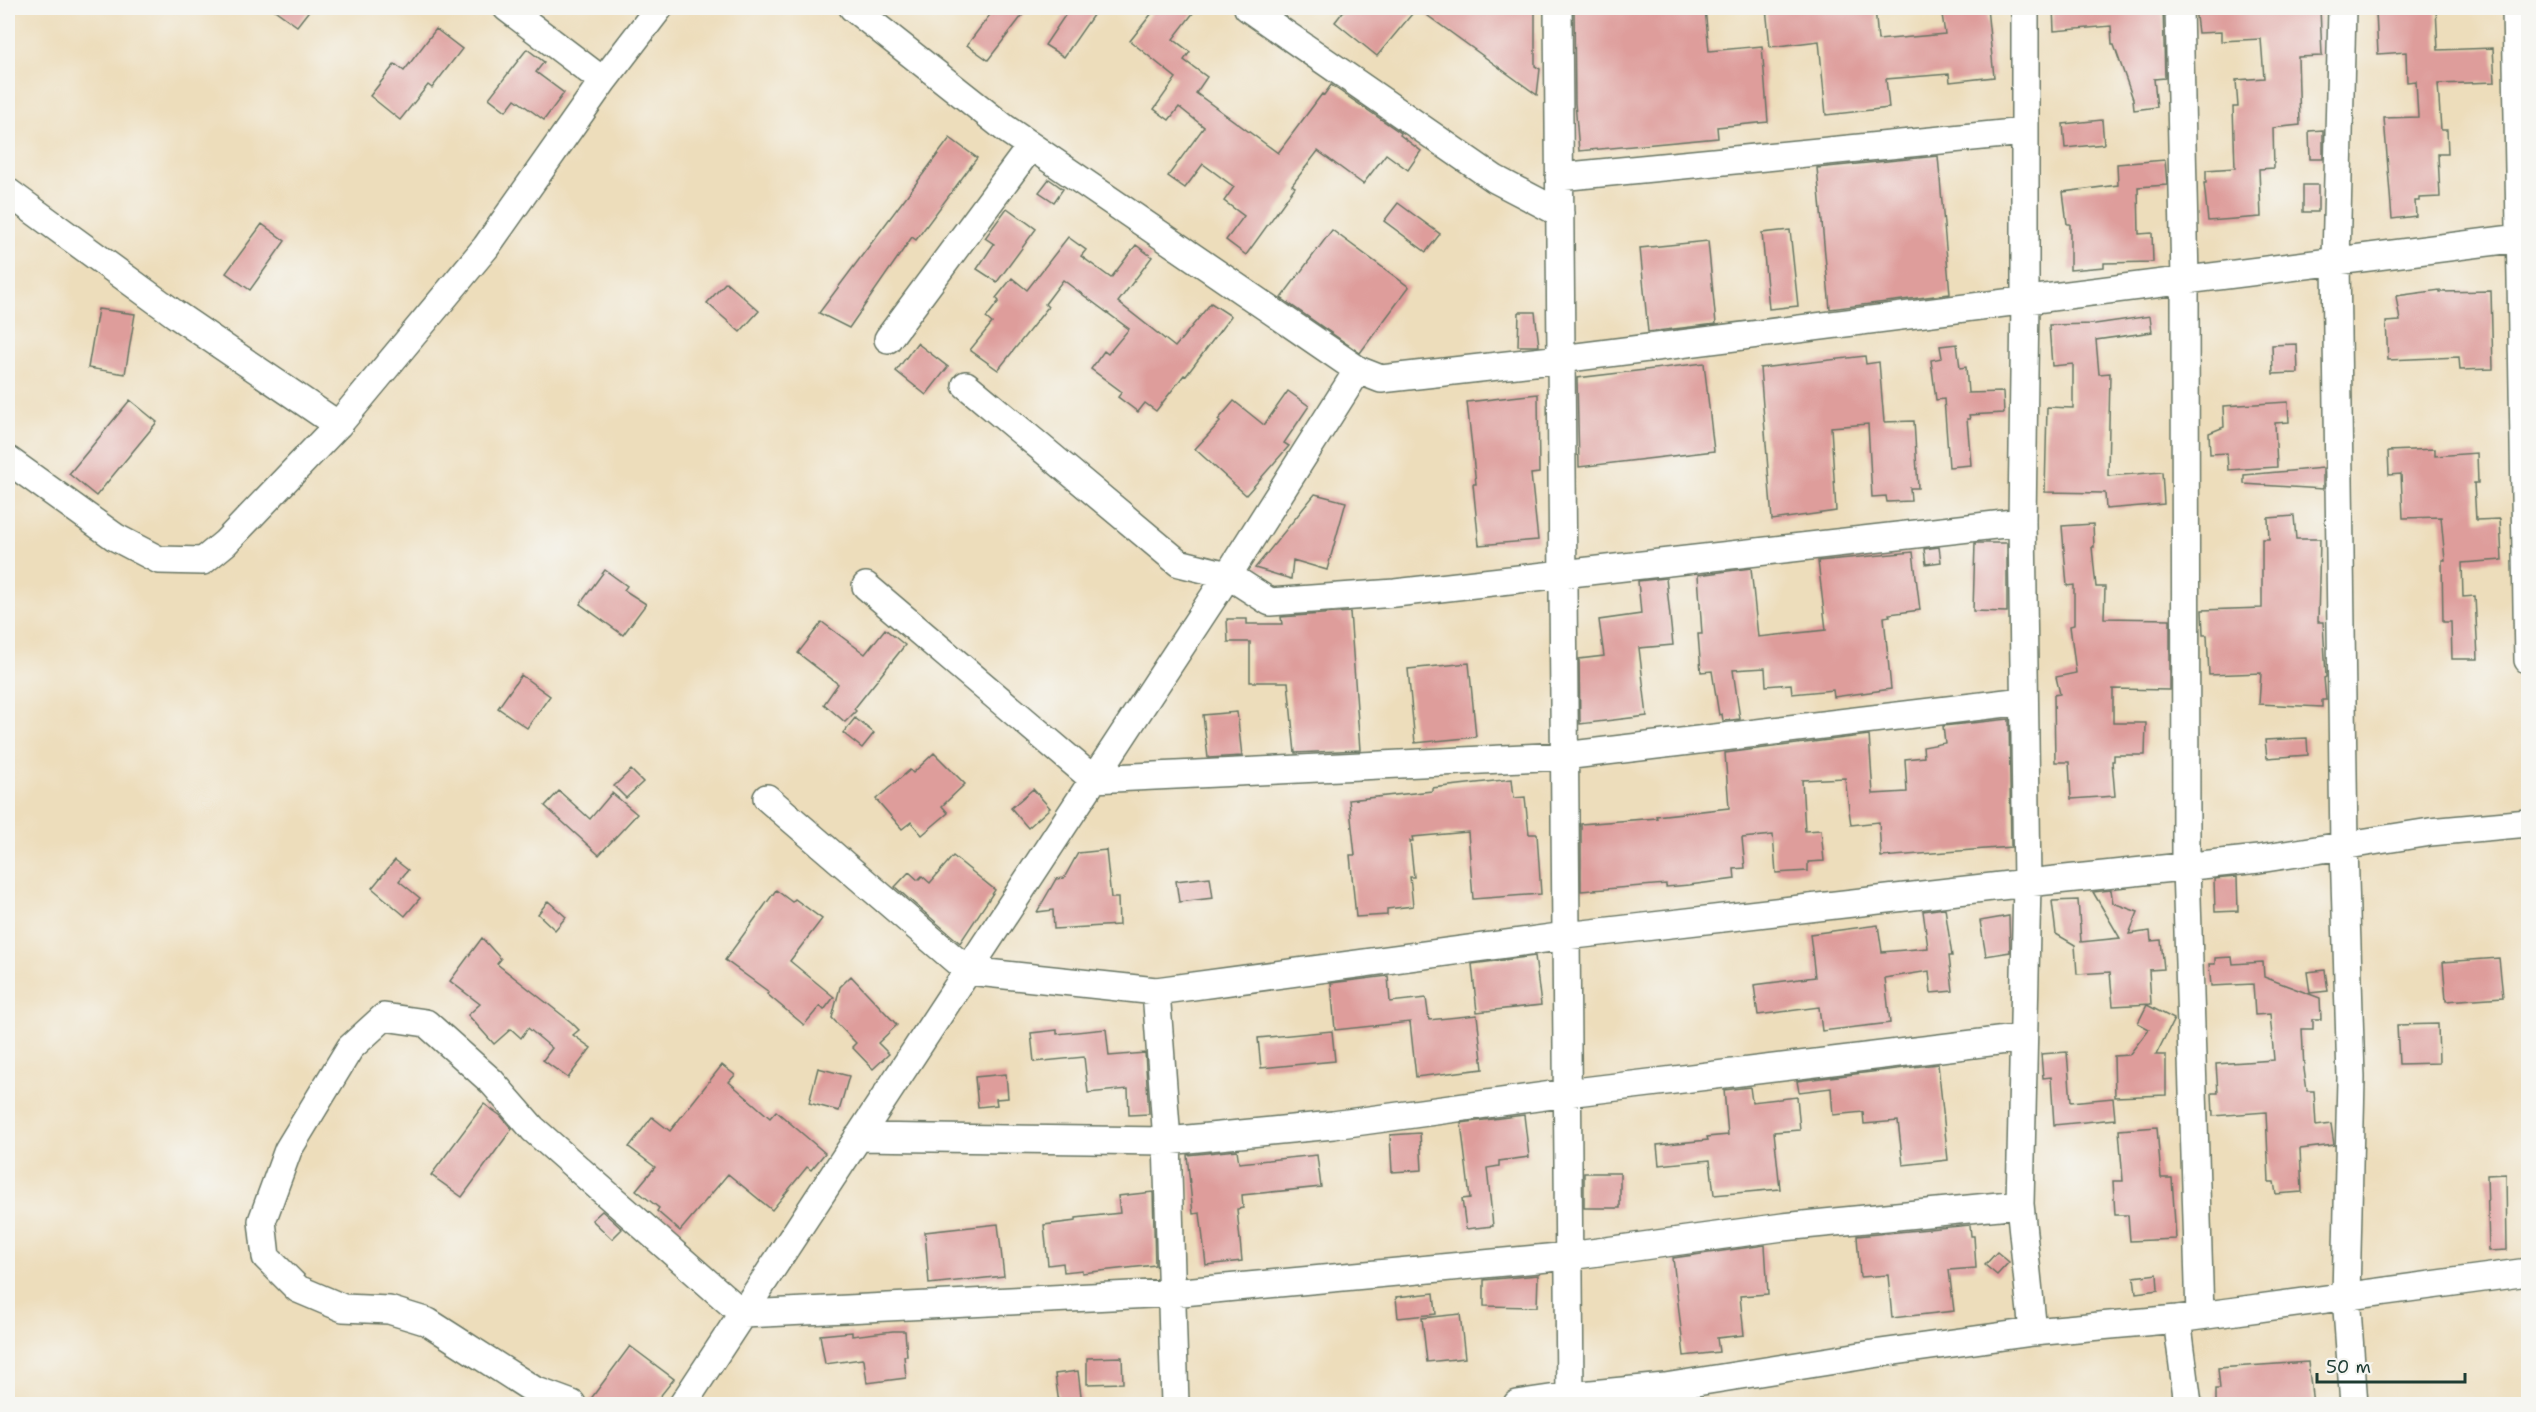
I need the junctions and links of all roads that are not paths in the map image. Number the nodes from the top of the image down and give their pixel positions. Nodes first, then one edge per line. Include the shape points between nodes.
1 (507, 8) edge
2 (659, 8) edge
3 (853, 8) edge
4 (1248, 8) edge
5 (1558, 8) edge
6 (2025, 8) edge
7 (2179, 8) edge
8 (2342, 8) edge
9 (2516, 8) edge
10 (603, 81) junction
11 (2025, 132) junction
12 (1031, 146) junction
13 (1559, 177) junction
14 (8, 192) edge
15 (1560, 213) junction
16 (2524, 238) edge
17 (2336, 261) junction
18 (2185, 280) junction
19 (2025, 300) junction
20 (888, 339) dead end
21 (1561, 359) junction
22 (1358, 370) junction
23 (966, 385) dead end
24 (338, 425) junction
25 (8, 460) edge
26 (2022, 522) junction
27 (1563, 573) junction
28 (1228, 575) junction
29 (866, 586) dead end
30 (2529, 660) edge
31 (2023, 701) junction
32 (1564, 756) junction
33 (1094, 779) junction
34 (767, 798) dead end
35 (2529, 823) edge
36 (2344, 847) junction
37 (2186, 867) junction
38 (2027, 883) junction
39 (1566, 936) junction
40 (968, 971) junction
41 (1156, 991) junction
42 (2023, 1038) junction
43 (1567, 1093) junction
44 (858, 1137) junction
45 (1167, 1141) junction
46 (2020, 1204) junction
47 (1569, 1256) junction
48 (2529, 1272) edge
49 (1172, 1293) junction
50 (2346, 1296) junction
51 (743, 1314) junction
52 (2188, 1317) junction
53 (2033, 1332) junction
54 (1570, 1396) junction
55 (1665, 1396) edge
56 (572, 1404) edge
57 (683, 1404) edge
58 (1175, 1404) edge
59 (1517, 1404) edge
60 (2188, 1404) edge
61 (2354, 1404) edge

1 - 10 street
2 - 10 street
3 - 12 street
4 - 15 street via 1495,179
5 - 13 street
6 - 11 street
7 - 18 street
8 - 17 street
9 - 16 street
10 - 24 street via 486,247
11 - 13 street
11 - 19 street
12 - 20 street
12 - 22 street
13 - 15 street
14 - 24 street via 175,314
15 - 21 street
16 - 17 street
16 - 30 street
17 - 18 street
17 - 36 street
18 - 19 street
18 - 37 street
19 - 21 street
19 - 26 street
21 - 22 street via 1382,379
21 - 27 street
22 - 28 street
23 - 28 street via 1179,562
24 - 25 street via 203,561 159,560 115,537
26 - 27 street
26 - 31 street
27 - 28 street via 1395,593 1270,602
27 - 32 street
28 - 33 street
29 - 33 street
31 - 32 street
31 - 38 street
32 - 33 street
32 - 39 street
33 - 40 street
34 - 40 street
35 - 36 street via 2430,832
36 - 37 street
36 - 50 street via 2351,1078
37 - 38 street
37 - 52 street
38 - 39 street
38 - 42 street
39 - 41 street
39 - 43 street
40 - 41 street
40 - 44 street
41 - 45 street
42 - 43 street
42 - 46 street
43 - 45 street via 1333,1125
43 - 47 street
44 - 45 street
44 - 51 street
45 - 49 street
46 - 47 street via 1783,1227
46 - 53 street
47 - 49 street
47 - 54 street
48 - 50 street
49 - 51 street
49 - 58 street
50 - 52 street
50 - 61 street
51 - 56 street via 533,1129 492,1082 426,1023 384,1017 350,1048 288,1150 262,1221 266,1257 298,1289 343,1308 389,1310 428,1322 534,1390
51 - 57 street
52 - 53 street
52 - 60 street
53 - 55 street via 1873,1354
54 - 55 street
54 - 59 street

